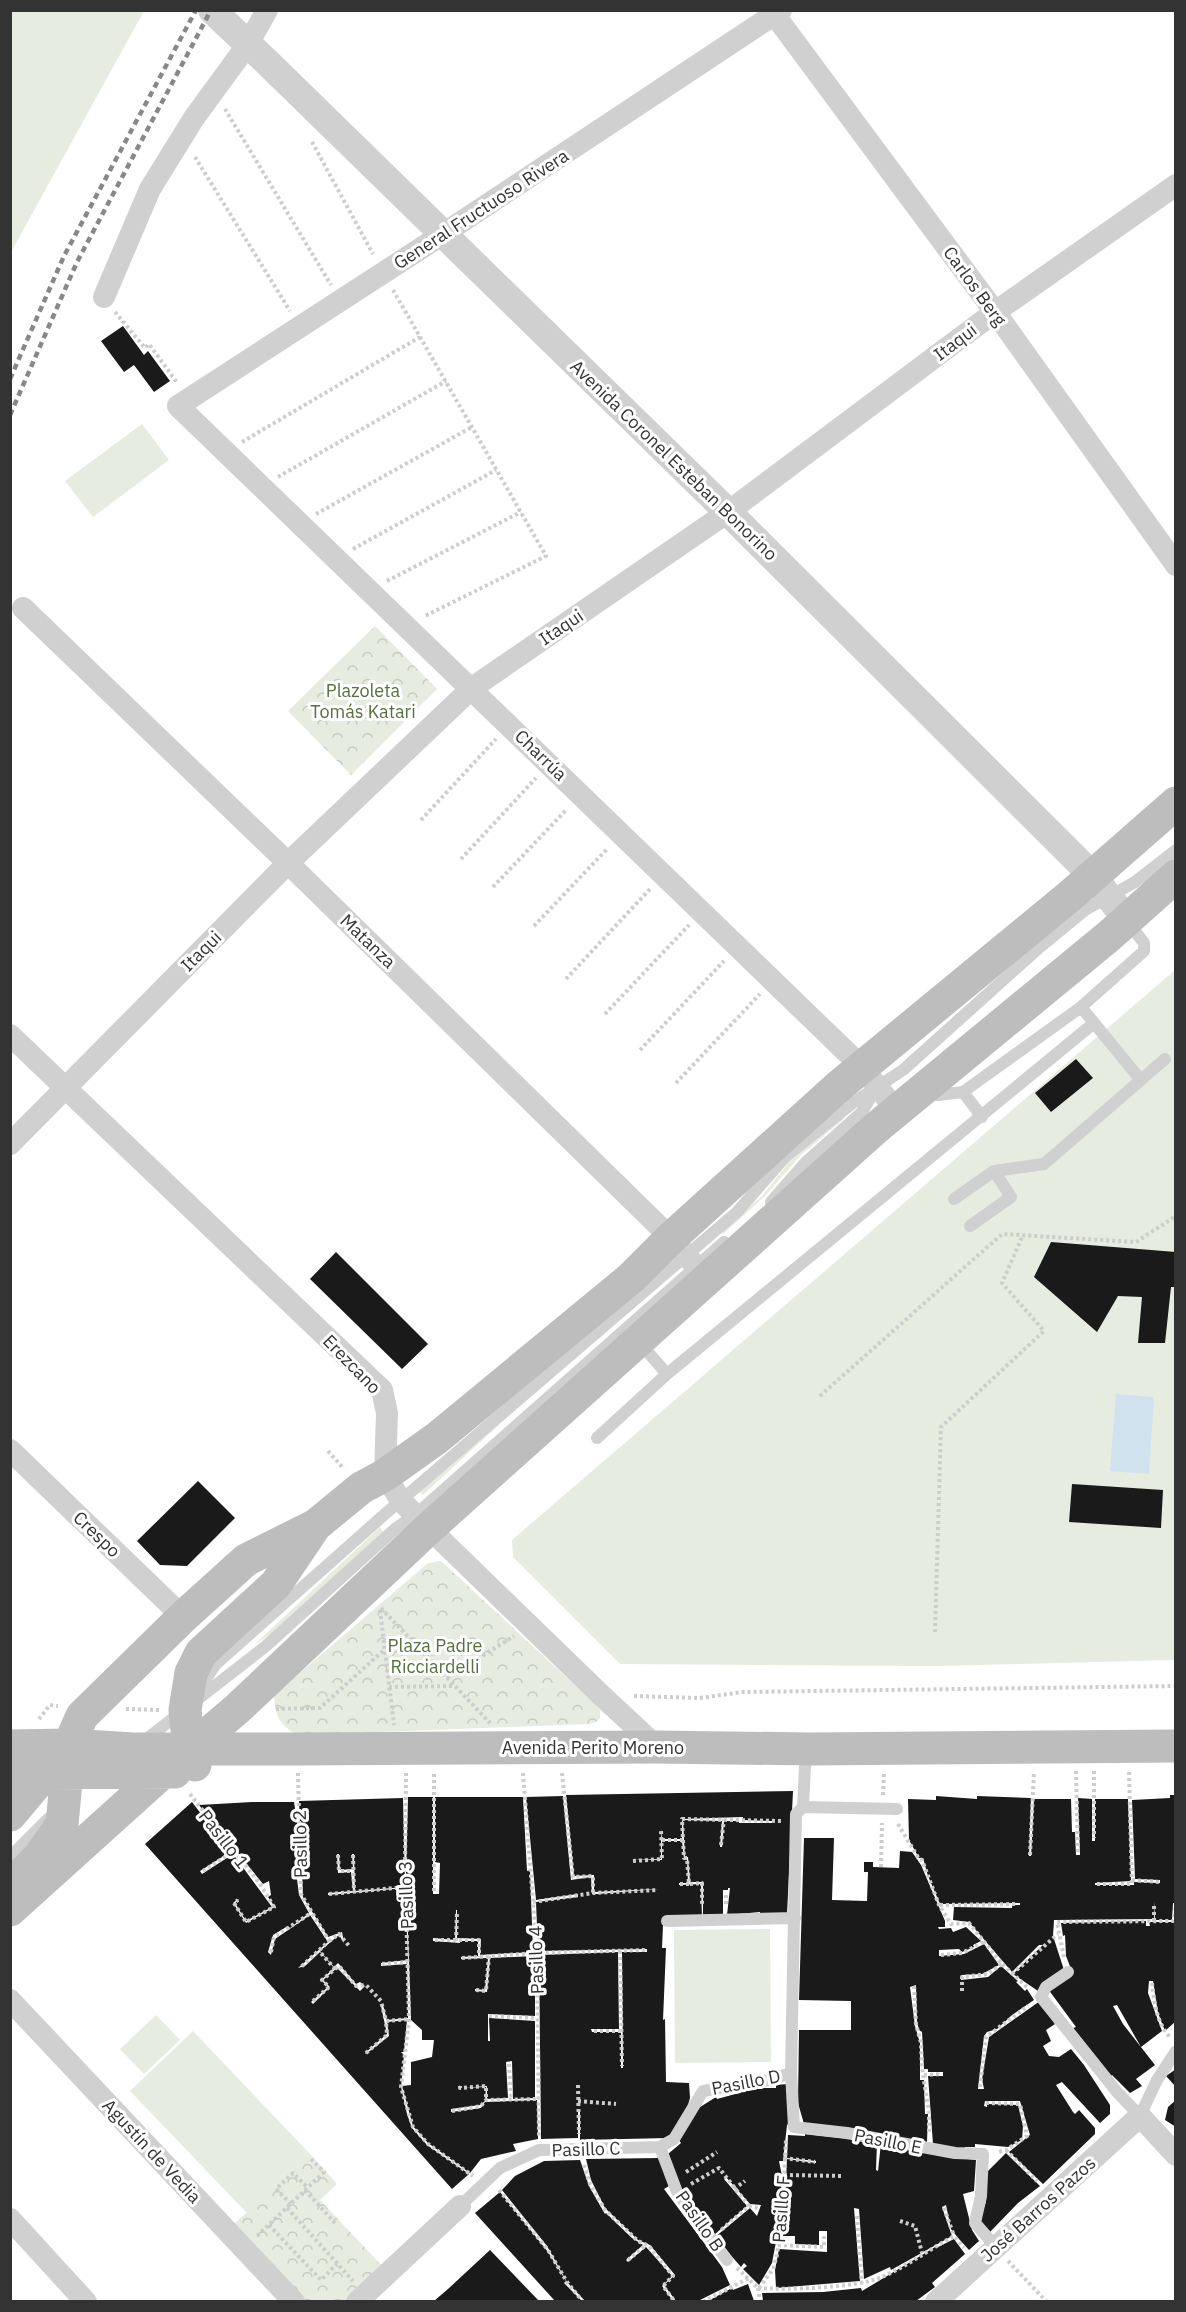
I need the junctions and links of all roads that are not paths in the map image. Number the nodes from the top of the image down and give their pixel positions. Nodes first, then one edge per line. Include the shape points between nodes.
1 (212, 10) edge
2 (267, 10) edge
3 (776, 12) edge
4 (248, 44) junction
5 (1176, 184) edge
6 (443, 234) junction
7 (104, 297) road end
8 (995, 312) junction
9 (184, 403) joint
10 (728, 512) junction
11 (1176, 565) edge
12 (22, 608) dead end
13 (472, 688) junction
14 (1176, 803) edge
15 (1176, 850) edge
16 (288, 863) junction
17 (1176, 876) edge
18 (1109, 897) junction
19 (1081, 1007) junction
20 (1094, 1023) junction
21 (10, 1035) edge
22 (1165, 1059) dead end
23 (1140, 1079) junction
24 (65, 1088) junction
25 (888, 1088) junction
26 (963, 1092) junction
27 (982, 1117) junction
28 (10, 1144) edge
29 (994, 1171) junction
30 (759, 1186) junction
31 (954, 1199) dead end
32 (765, 1207) dead end
33 (970, 1226) dead end
34 (731, 1236) dead end
35 (690, 1260) junction
36 (638, 1341) junction
37 (668, 1374) junction
38 (597, 1438) dead end
39 (10, 1450) edge
40 (407, 1505) junction
41 (316, 1524) junction
42 (183, 1617) junction
43 (185, 1710) junction
44 (10, 1746) edge
45 (1176, 1746) edge
46 (657, 1747) junction
47 (133, 1749) junction
48 (518, 1758) junction
49 (412, 1763) junction
50 (1176, 1764) edge
51 (181, 1766) junction
52 (805, 1767) junction
53 (10, 1773) edge
54 (72, 1778) junction
55 (803, 1807) junction
56 (893, 1809) road end
57 (10, 1815) edge
58 (10, 1857) edge
59 (10, 1886) edge
60 (10, 1910) edge
61 (795, 1918) junction
62 (667, 1921) dead end
63 (1068, 1972) road end
64 (10, 2000) edge
65 (1176, 2051) edge
66 (791, 2073) junction
67 (1140, 2116) junction
68 (660, 2147) junction
69 (1176, 2155) edge
70 (460, 2206) joint
71 (10, 2219) edge
72 (996, 2247) junction
73 (727, 2260) road end
74 (361, 2298) edge
75 (87, 2301) edge
76 (294, 2301) edge
77 (936, 2301) edge

1 - 4 street, Avenida Coronel Esteban Bonorino
2 - 4 street
3 - 6 street, General Fructuoso Rivera
3 - 8 street, Carlos Berg
4 - 6 street, Avenida Coronel Esteban Bonorino
4 - 7 street via 182,136 150,189
5 - 8 street, Itaqui
6 - 9 street, General Fructuoso Rivera
6 - 10 street, Avenida Coronel Esteban Bonorino
8 - 10 street, Itaqui
8 - 11 street, Carlos Berg
9 - 13 street, Charrúa via 226,452
10 - 13 street, Itaqui
10 - 18 street, Avenida Coronel Esteban Bonorino
12 - 16 street, Matanza
13 - 16 street, Itaqui
13 - 25 street, Charrúa
14 - 18 main road
15 - 18 lane
16 - 24 street, Itaqui
16 - 35 street, Matanza
17 - 18 main road
18 - 19 lane via 1144,944 1144,951
18 - 25 main road via 1071,895
18 - 25 main road via 1108,936
19 - 20 lane
19 - 26 lane
20 - 23 lane
20 - 27 lane
21 - 24 street, Erezcano
22 - 23 lane
23 - 29 lane via 1044,1164
24 - 28 street, Itaqui
24 - 40 street, Erezcano via 382,1389
25 - 26 lane via 938,1095
25 - 30 lane via 854,1102 786,1156
25 - 32 lane via 806,1162
25 - 35 main road
25 - 35 main road
26 - 27 lane
27 - 37 lane
29 - 31 lane
29 - 33 lane via 1011,1197
30 - 35 lane
30 - 35 lane via 701,1226
34 - 35 lane
35 - 36 main road
35 - 40 lane
35 - 40 main road via 631,1278 437,1438
36 - 37 lane
36 - 40 main road
37 - 38 lane
39 - 42 street, Crespo
40 - 41 main road via 361,1488
40 - 43 lane via 216,1664
40 - 43 lane via 396,1528 266,1646
40 - 46 street
40 - 51 main road via 245,1701
41 - 42 main road via 246,1560
41 - 43 main road via 276,1584 201,1653 191,1673
42 - 54 main road via 82,1716
43 - 47 lane
43 - 51 main road
44 - 54 main road, Avenida Perito Moreno
45 - 46 main road, Avenida Perito Moreno
46 - 48 main road, Avenida Perito Moreno
47 - 51 main road, Avenida Perito Moreno
47 - 54 main road, Avenida Perito Moreno
48 - 49 main road, Avenida Perito Moreno
48 - 49 main road, Avenida Perito Moreno
48 - 52 main road, Avenida Perito Moreno via 562,1769
49 - 51 main road, Avenida Perito Moreno
49 - 51 main road, Avenida Perito Moreno via 298,1772
50 - 52 main road, Avenida Perito Moreno
51 - 54 main road, Avenida Perito Moreno
51 - 60 main road
52 - 55 lane
53 - 54 main road, Avenida Perito Moreno
54 - 57 main road
54 - 58 lane
54 - 59 main road via 62,1824 39,1857
55 - 56 lane
55 - 61 lane via 796,1814
61 - 62 lane
61 - 66 lane
63 - 67 lane via 1046,1988 1041,1997
64 - 76 street, Agustín de Vedia
65 - 67 lane
66 - 68 lane, Pasillo D via 703,2091 674,2139
66 - 72 lane, Pasillo E via 794,2127 982,2154 981,2196 975,2223
67 - 69 street
67 - 72 street, José Barros Pazos
68 - 70 lane, Pasillo C via 539,2150 501,2168
68 - 73 lane, Pasillo B via 675,2186
70 - 74 street
71 - 75 street
72 - 77 street, José Barros Pazos

